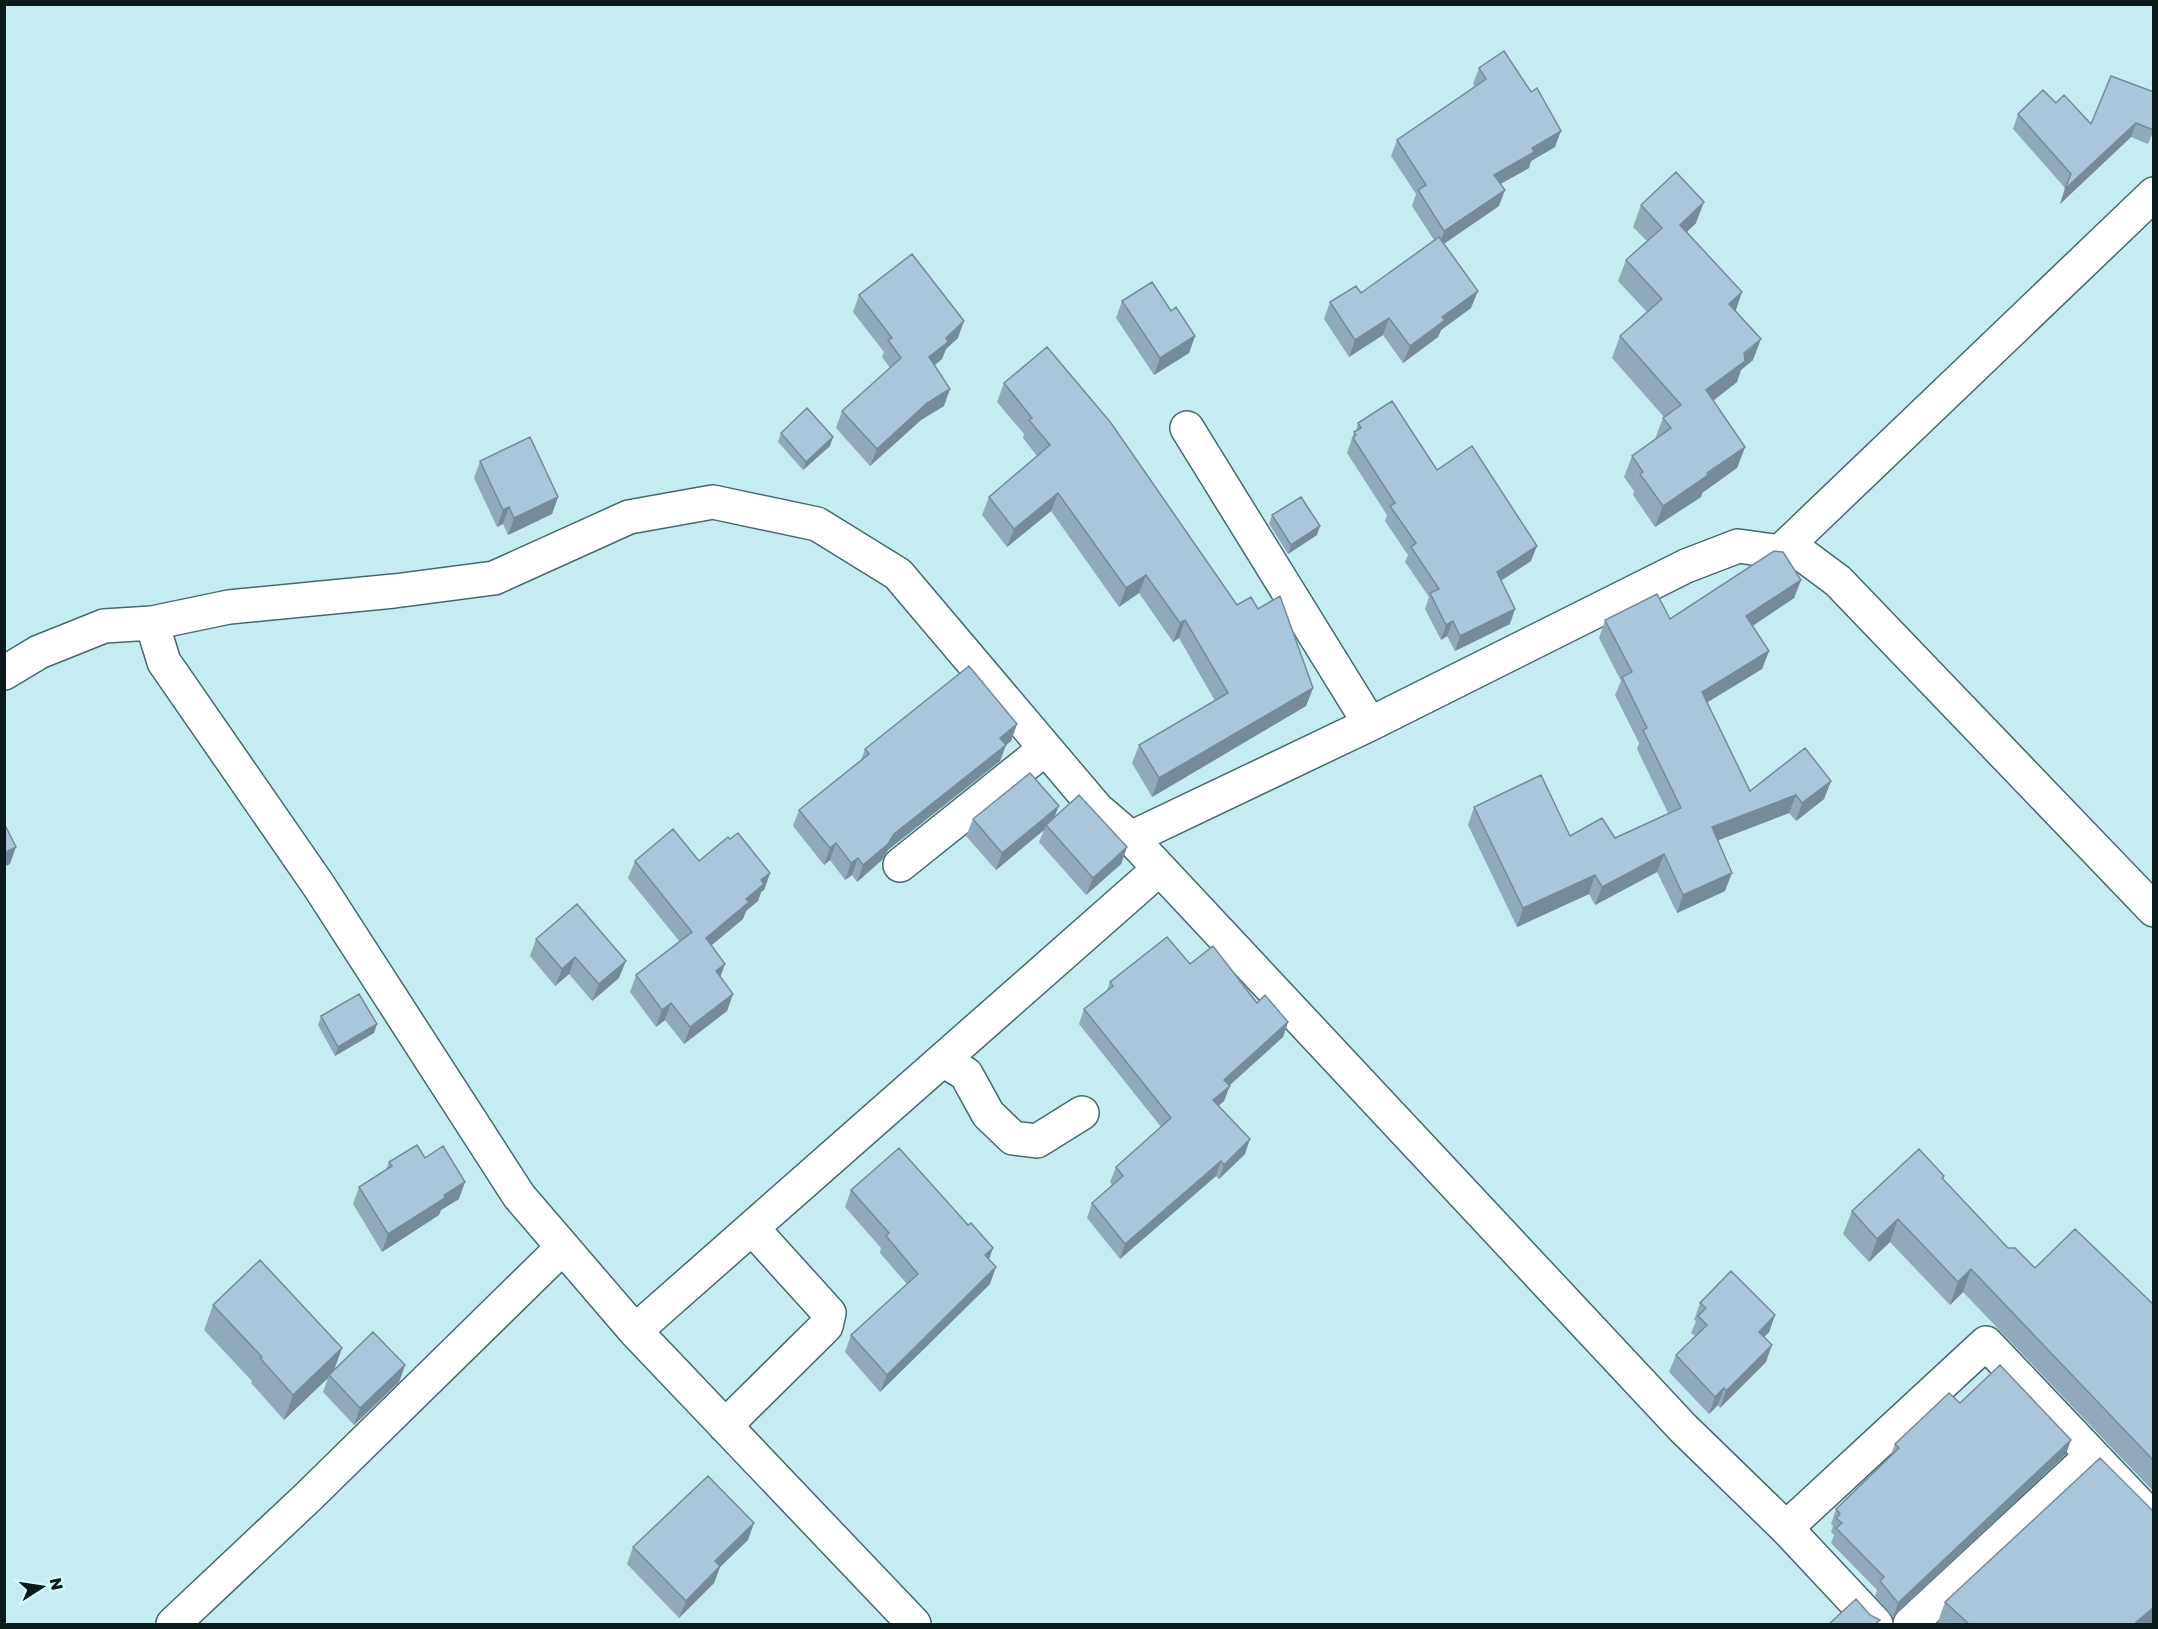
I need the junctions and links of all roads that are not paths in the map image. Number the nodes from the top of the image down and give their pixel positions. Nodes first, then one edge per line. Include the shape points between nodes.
1 (2154, 194) edge
2 (1187, 428) dead end
3 (1782, 550) junction
4 (152, 623) junction
5 (4, 673) edge
6 (1370, 724) junction
7 (1045, 749) junction
8 (1131, 838) junction
9 (900, 865) dead end
10 (1158, 870) junction
11 (2154, 910) edge
12 (943, 1060) junction
13 (1082, 1113) dead end
14 (753, 1228) junction
15 (563, 1247) junction
16 (635, 1331) junction
17 (726, 1426) junction
18 (2091, 1456) junction
19 (2154, 1520) edge
20 (1786, 1528) junction
21 (173, 1624) edge
22 (914, 1624) edge
23 (1876, 1624) edge
24 (1910, 1624) edge

1 - 3 street
2 - 6 street
3 - 6 street via 1738,546 1686,566
3 - 11 street via 1803,555 1838,581
4 - 5 street via 104,626 39,652
4 - 7 street via 229,607 494,578 629,517 713,502 817,524 898,574
4 - 15 street via 164,662 319,886 519,1196
6 - 8 street
7 - 8 street via 1096,809
7 - 9 street
8 - 10 street
10 - 12 street
10 - 20 street via 1683,1428
12 - 13 street via 966,1074 988,1114 1013,1138 1037,1141
12 - 14 street
14 - 16 street
14 - 17 street via 829,1313 826,1326
15 - 16 street
15 - 21 street
16 - 17 street
17 - 22 street
18 - 19 street
18 - 20 street via 1986,1343
18 - 24 street
20 - 23 street

